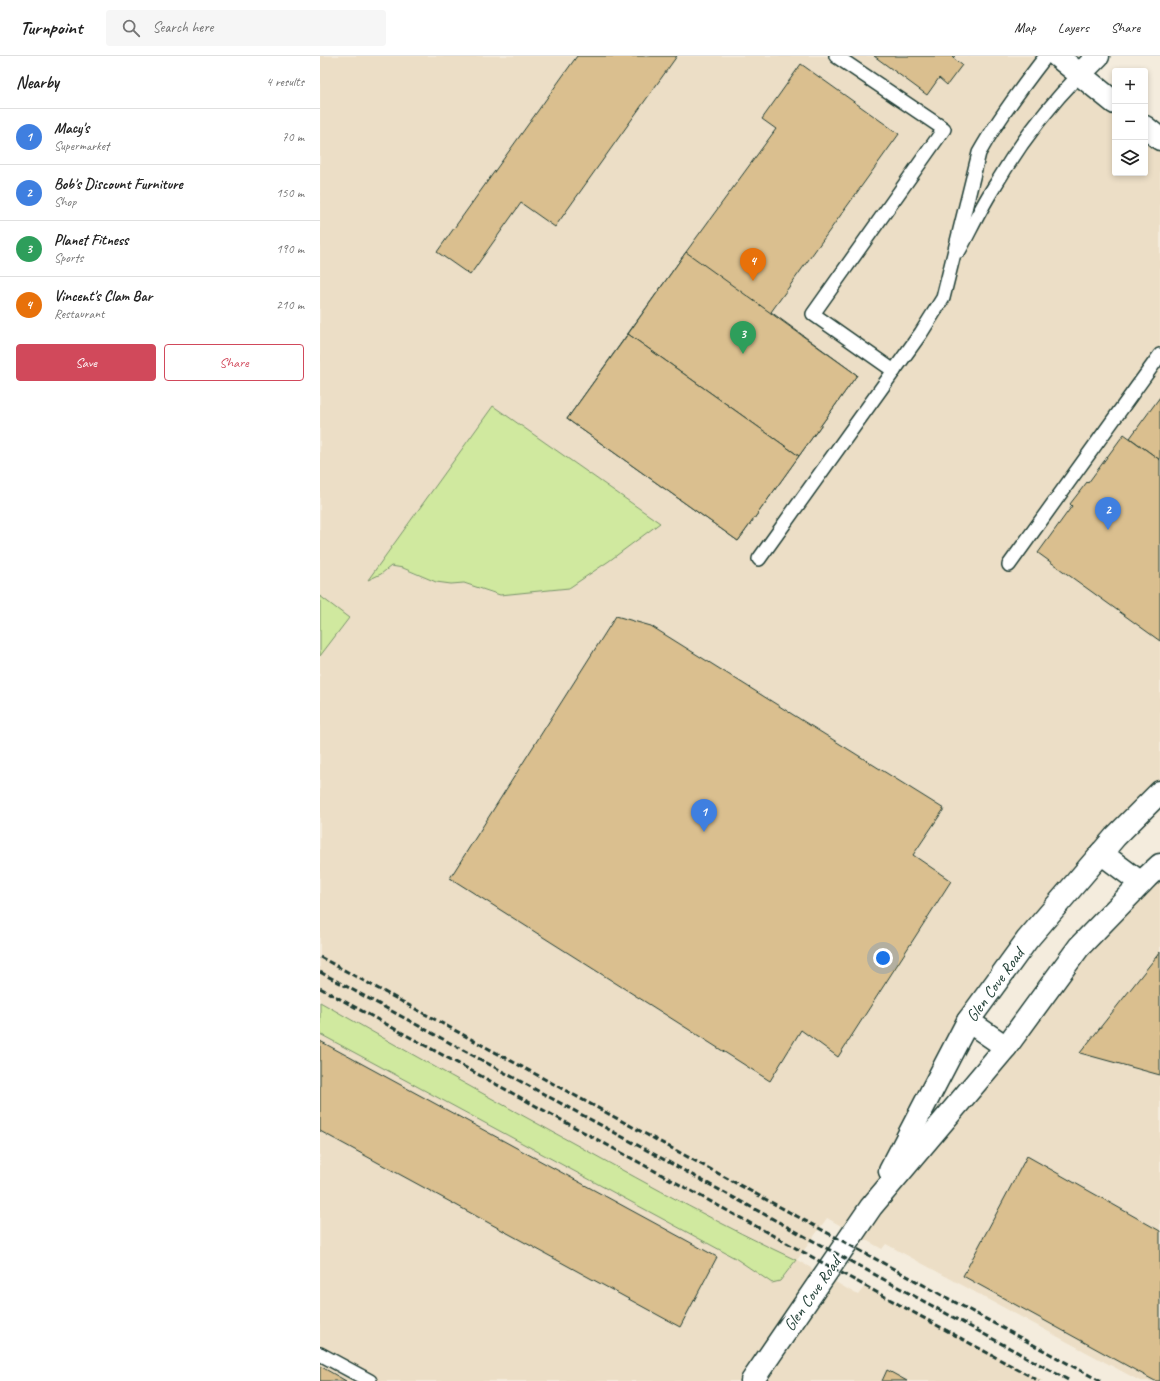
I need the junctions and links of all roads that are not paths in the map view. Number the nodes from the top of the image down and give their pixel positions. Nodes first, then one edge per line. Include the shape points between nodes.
1 (836, 56) edge
2 (1046, 56) edge
3 (1057, 56) edge
4 (1098, 56) edge
5 (1080, 75) junction
6 (1112, 101) edge
7 (1148, 129) edge
8 (1160, 139) edge
9 (952, 265) junction
10 (1160, 355) edge
11 (894, 371) junction
12 (759, 559) dead end
13 (1009, 565) dead end
14 (1160, 792) edge
15 (1101, 853) junction
16 (1160, 865) edge
17 (1141, 883) junction
18 (968, 1021) junction
19 (1006, 1047) junction
20 (871, 1207) junction
21 (320, 1354) edge
22 (370, 1381) edge
23 (752, 1381) edge

1 - 11 lane via 944,129 813,314
2 - 9 lane via 990,133 979,153
3 - 5 main road
4 - 5 main road
5 - 6 main road
5 - 9 lane via 1042,117 996,184
7 - 8 main road
9 - 11 lane via 943,298
10 - 13 lane
11 - 12 lane
14 - 15 main road, Glen Cove Road
15 - 17 main road
15 - 18 main road, Glen Cove Road via 1027,940
16 - 17 main road, Glen Cove Road
17 - 19 main road, Glen Cove Road via 1079,947
18 - 19 main road
18 - 20 main road, Glen Cove Road
19 - 20 main road, Glen Cove Road
20 - 23 main road, Glen Cove Road
21 - 22 lane

